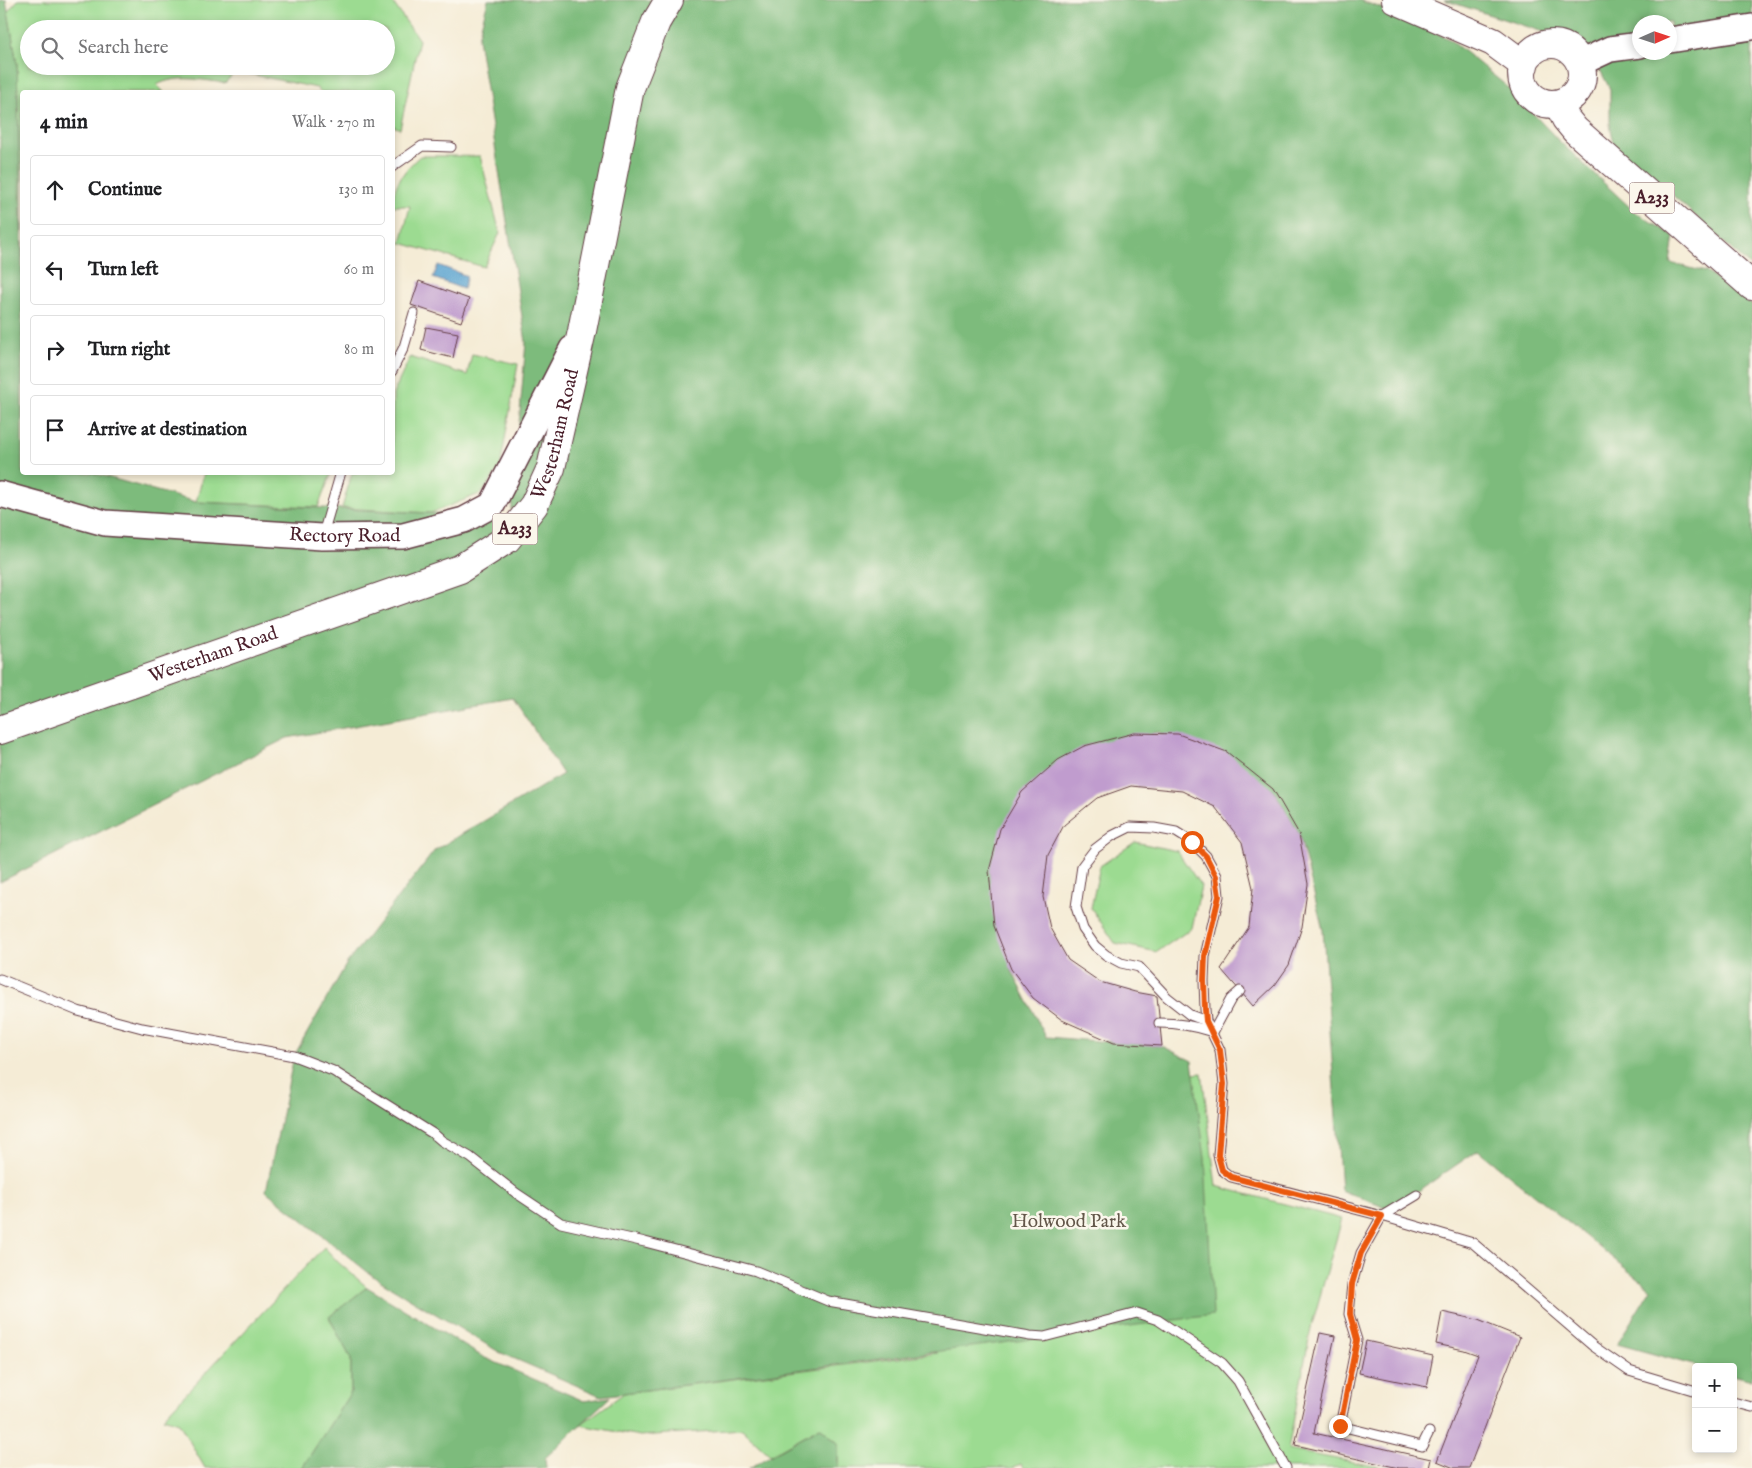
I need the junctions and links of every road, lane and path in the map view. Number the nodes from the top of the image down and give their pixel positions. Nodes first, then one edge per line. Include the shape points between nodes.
1 (669, 0) edge
2 (1396, 0) edge
3 (1752, 27) edge
4 (1677, 39) edge
5 (1632, 46) edge
6 (1580, 63) junction
7 (1524, 66) junction
8 (1559, 105) junction
9 (451, 147) dead end
10 (395, 166) edge
11 (1752, 286) edge
12 (414, 313) dead end
13 (582, 331) junction
14 (395, 365) edge
15 (341, 475) edge
16 (0, 494) edge
17 (322, 537) junction
18 (0, 730) edge
19 (0, 979) edge
20 (1240, 991) dead end
21 (1206, 1021) junction
22 (1159, 1023) dead end
23 (1213, 1032) junction
24 (1417, 1195) dead end
25 (1382, 1216) junction
26 (1692, 1390) edge
27 (1737, 1403) edge
28 (1752, 1407) edge
29 (1429, 1432) dead end
30 (1286, 1468) edge

1 - 13 main road, Westerham Road / A233 via 656,22 630,88
2 - 7 main road via 1493,42
3 - 4 street
5 - 6 street via 1610,49
6 - 7 main road via 1570,50 1552,44 1532,52
6 - 8 main road via 1581,84 1573,97
7 - 8 main road via 1522,76 1532,97
8 - 11 main road, A233 via 1575,130
9 - 10 lane via 422,146
12 - 14 lane
13 - 17 street, Rectory Road via 492,505 464,520 403,536
13 - 18 main road, Westerham Road / A233 via 551,468 534,505 507,539 460,568
15 - 17 lane
16 - 17 street, Rectory Road via 105,524
19 - 30 lane via 78,1011 142,1028 294,1056 333,1071 470,1157 516,1194 561,1223 756,1271 828,1301 1030,1336 1044,1336 1137,1313 1158,1320 1222,1363 1238,1381
20 - 23 lane
21 - 21 lane via 1190,1016 1175,1004 1139,967 1106,956 1083,929 1076,907 1082,866 1095,849 1130,827 1176,832 1206,856 1216,876 1219,896 1205,964
21 - 23 lane
22 - 23 lane via 1178,1023
23 - 25 lane via 1220,1050 1224,1084 1218,1155 1222,1170 1231,1177
24 - 25 lane
25 - 26 lane via 1473,1243 1593,1346 1630,1371
25 - 29 lane via 1361,1253 1352,1284 1350,1314 1357,1340 1340,1426 1422,1446
27 - 28 lane

